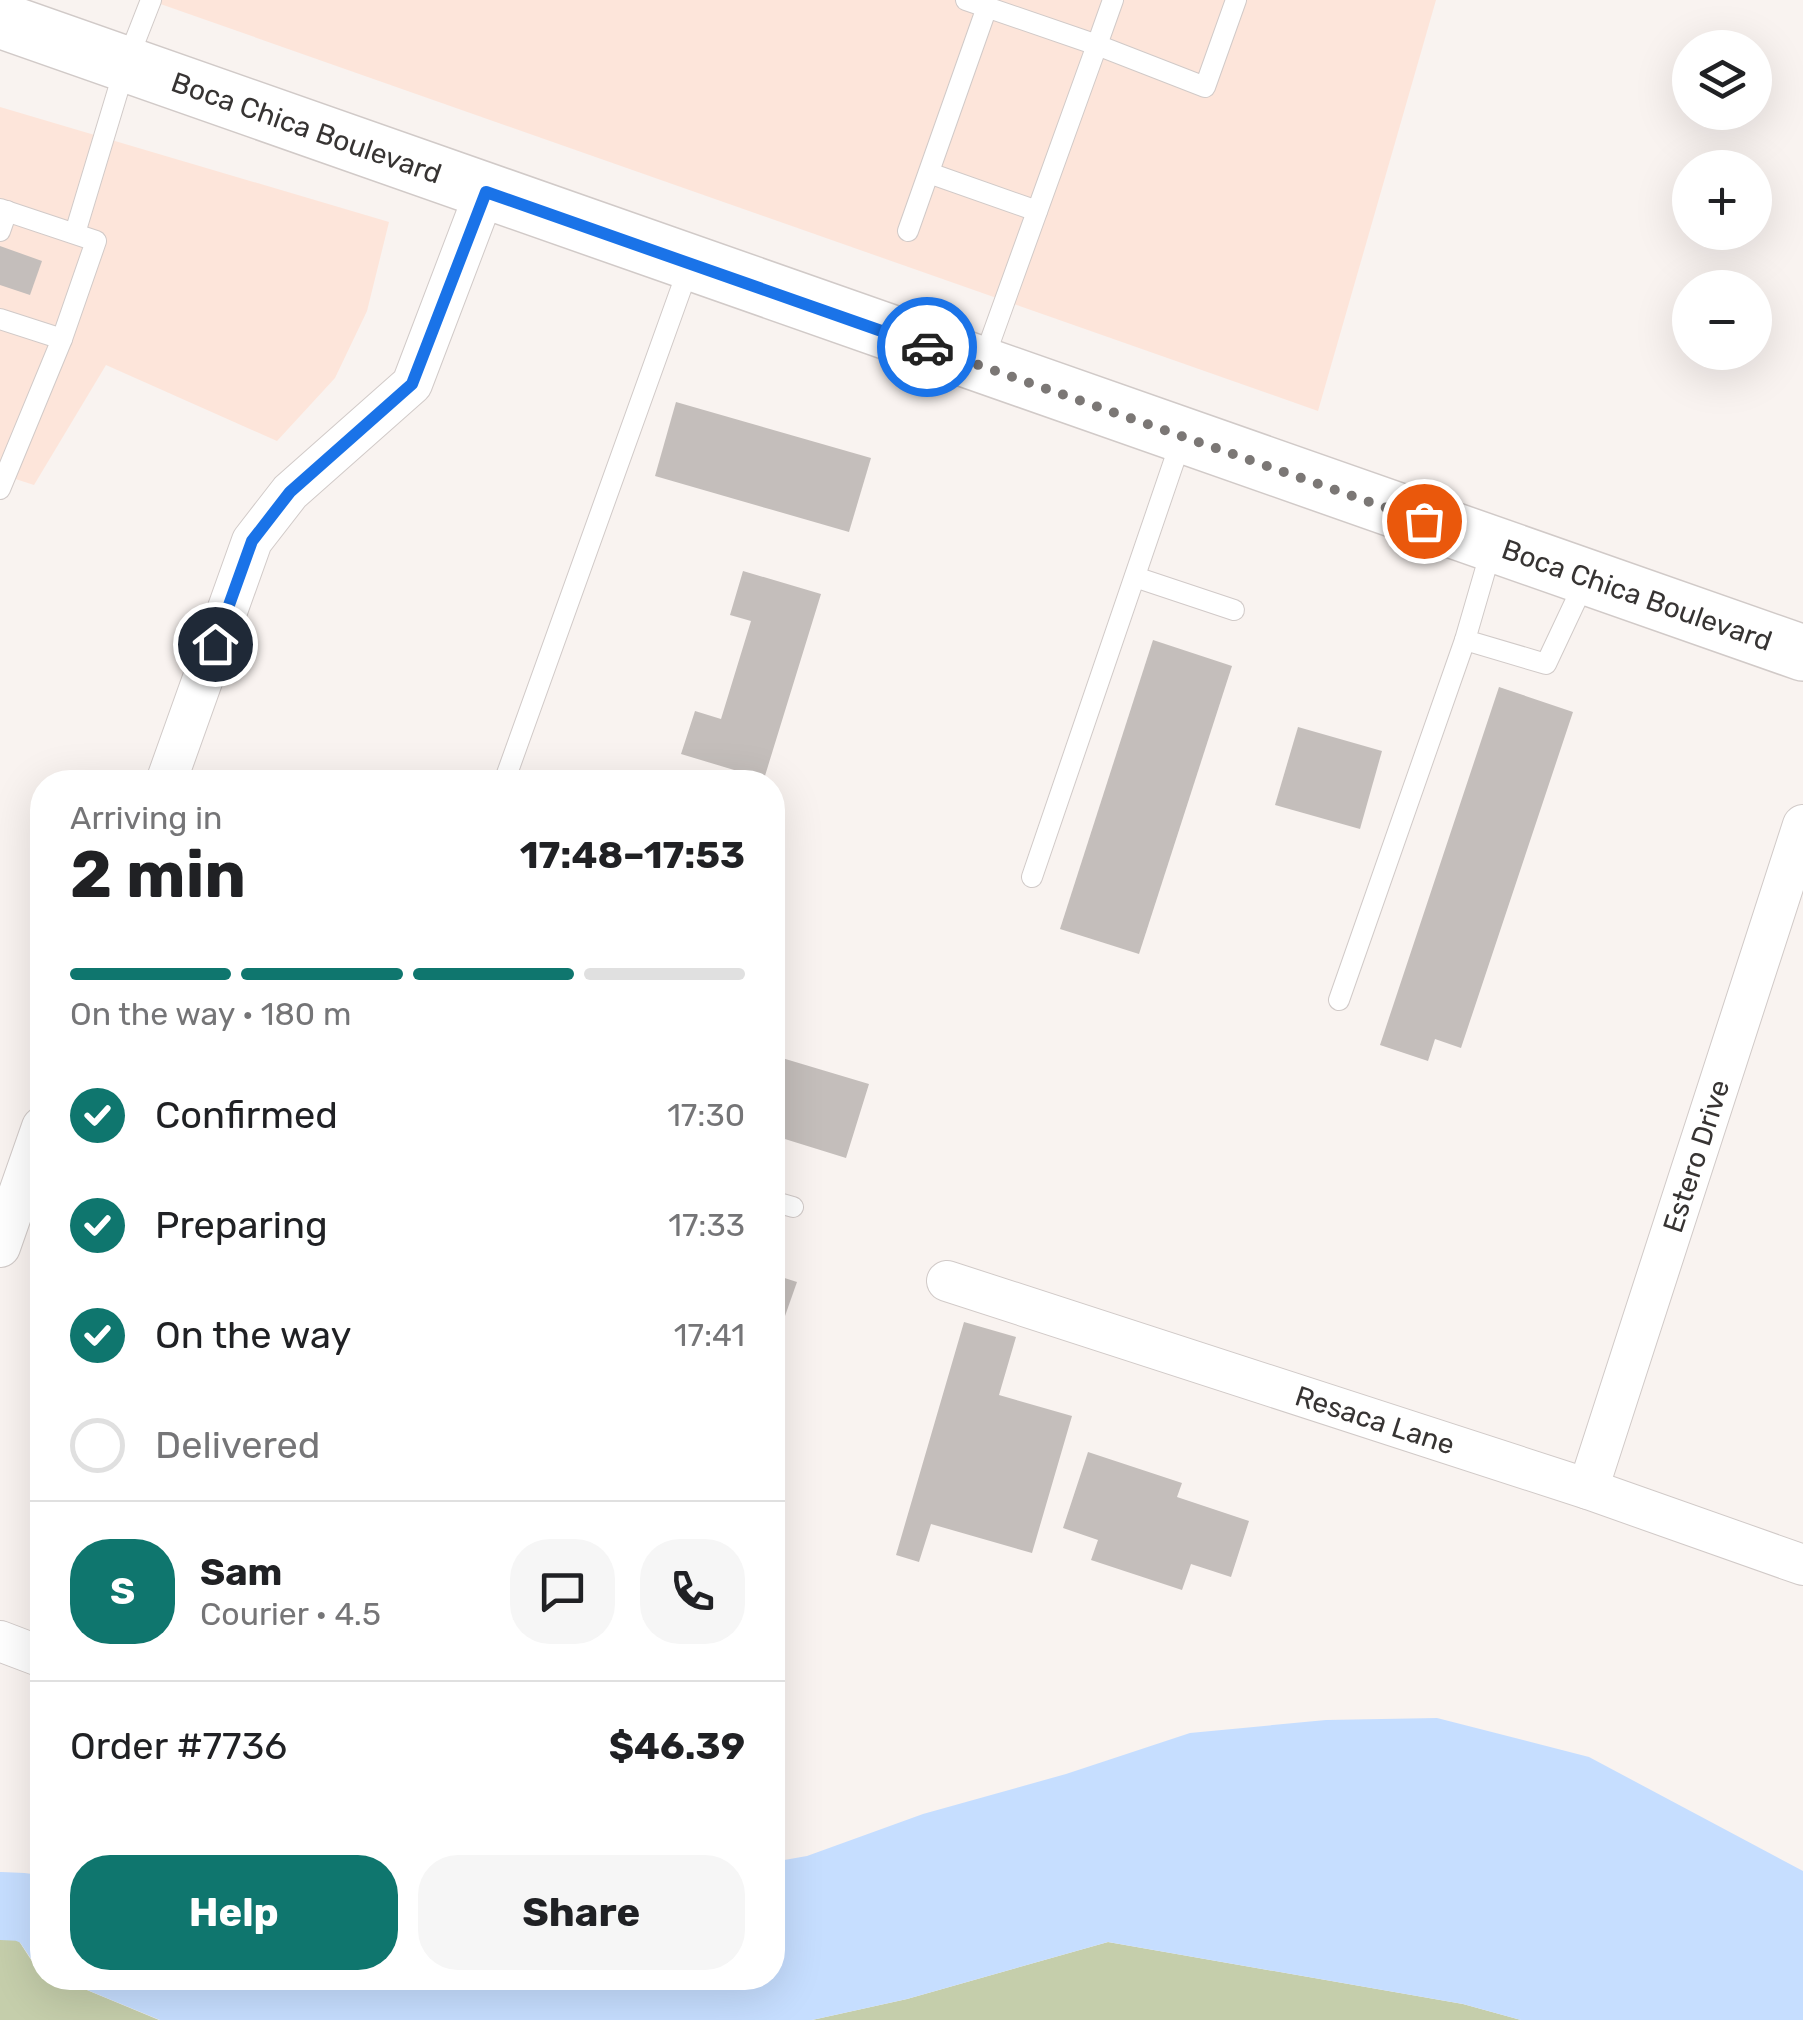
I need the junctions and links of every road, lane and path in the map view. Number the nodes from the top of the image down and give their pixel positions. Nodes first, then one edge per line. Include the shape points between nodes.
1 (150, 0) edge
2 (966, 0) edge
3 (1113, 0) edge
4 (1236, 0) edge
5 (987, 7) junction
6 (0, 20) edge
7 (1096, 45) junction
8 (126, 64) junction
9 (929, 173) junction
10 (486, 192) junction
11 (1038, 210) junction
12 (2, 217) edge
13 (908, 231) dead end
14 (75, 233) junction
15 (690, 264) junction
16 (0, 319) edge
17 (62, 339) junction
18 (982, 366) junction
19 (1183, 436) junction
20 (0, 489) edge
21 (1493, 545) junction
22 (1135, 577) junction
23 (1586, 577) junction
24 (1234, 610) dead end
25 (1465, 640) junction
26 (1803, 654) edge
27 (170, 770) edge
28 (508, 770) edge
29 (1803, 824) edge
30 (1032, 877) dead end
31 (1339, 1000) dead end
32 (30, 1162) edge
33 (0, 1248) edge
34 (946, 1281) dead end
35 (1588, 1489) junction
36 (1803, 1565) edge
37 (0, 1642) edge
38 (30, 1653) edge

1 - 8 lane
2 - 5 lane
3 - 7 lane
4 - 7 lane via 1205,87
5 - 7 lane
5 - 9 lane
6 - 8 main road, Boca Chica Boulevard
7 - 11 lane
8 - 10 main road, Boca Chica Boulevard
8 - 14 lane
9 - 11 lane
9 - 13 lane
10 - 15 main road, Boca Chica Boulevard
10 - 27 street via 412,384 290,492 252,541
11 - 18 lane
12 - 14 lane
14 - 17 lane via 96,240
15 - 18 main road, Boca Chica Boulevard
15 - 28 lane
16 - 17 lane
17 - 20 lane
18 - 19 main road, Boca Chica Boulevard
19 - 21 main road, Boca Chica Boulevard
19 - 22 lane
21 - 23 main road, Boca Chica Boulevard
21 - 25 lane
22 - 24 lane
22 - 30 lane
23 - 25 lane via 1546,664
23 - 26 main road, Boca Chica Boulevard
25 - 31 lane
29 - 35 street, Estero Drive
32 - 33 street
34 - 35 street, Resaca Lane
35 - 36 street, Resaca Lane
37 - 38 street

